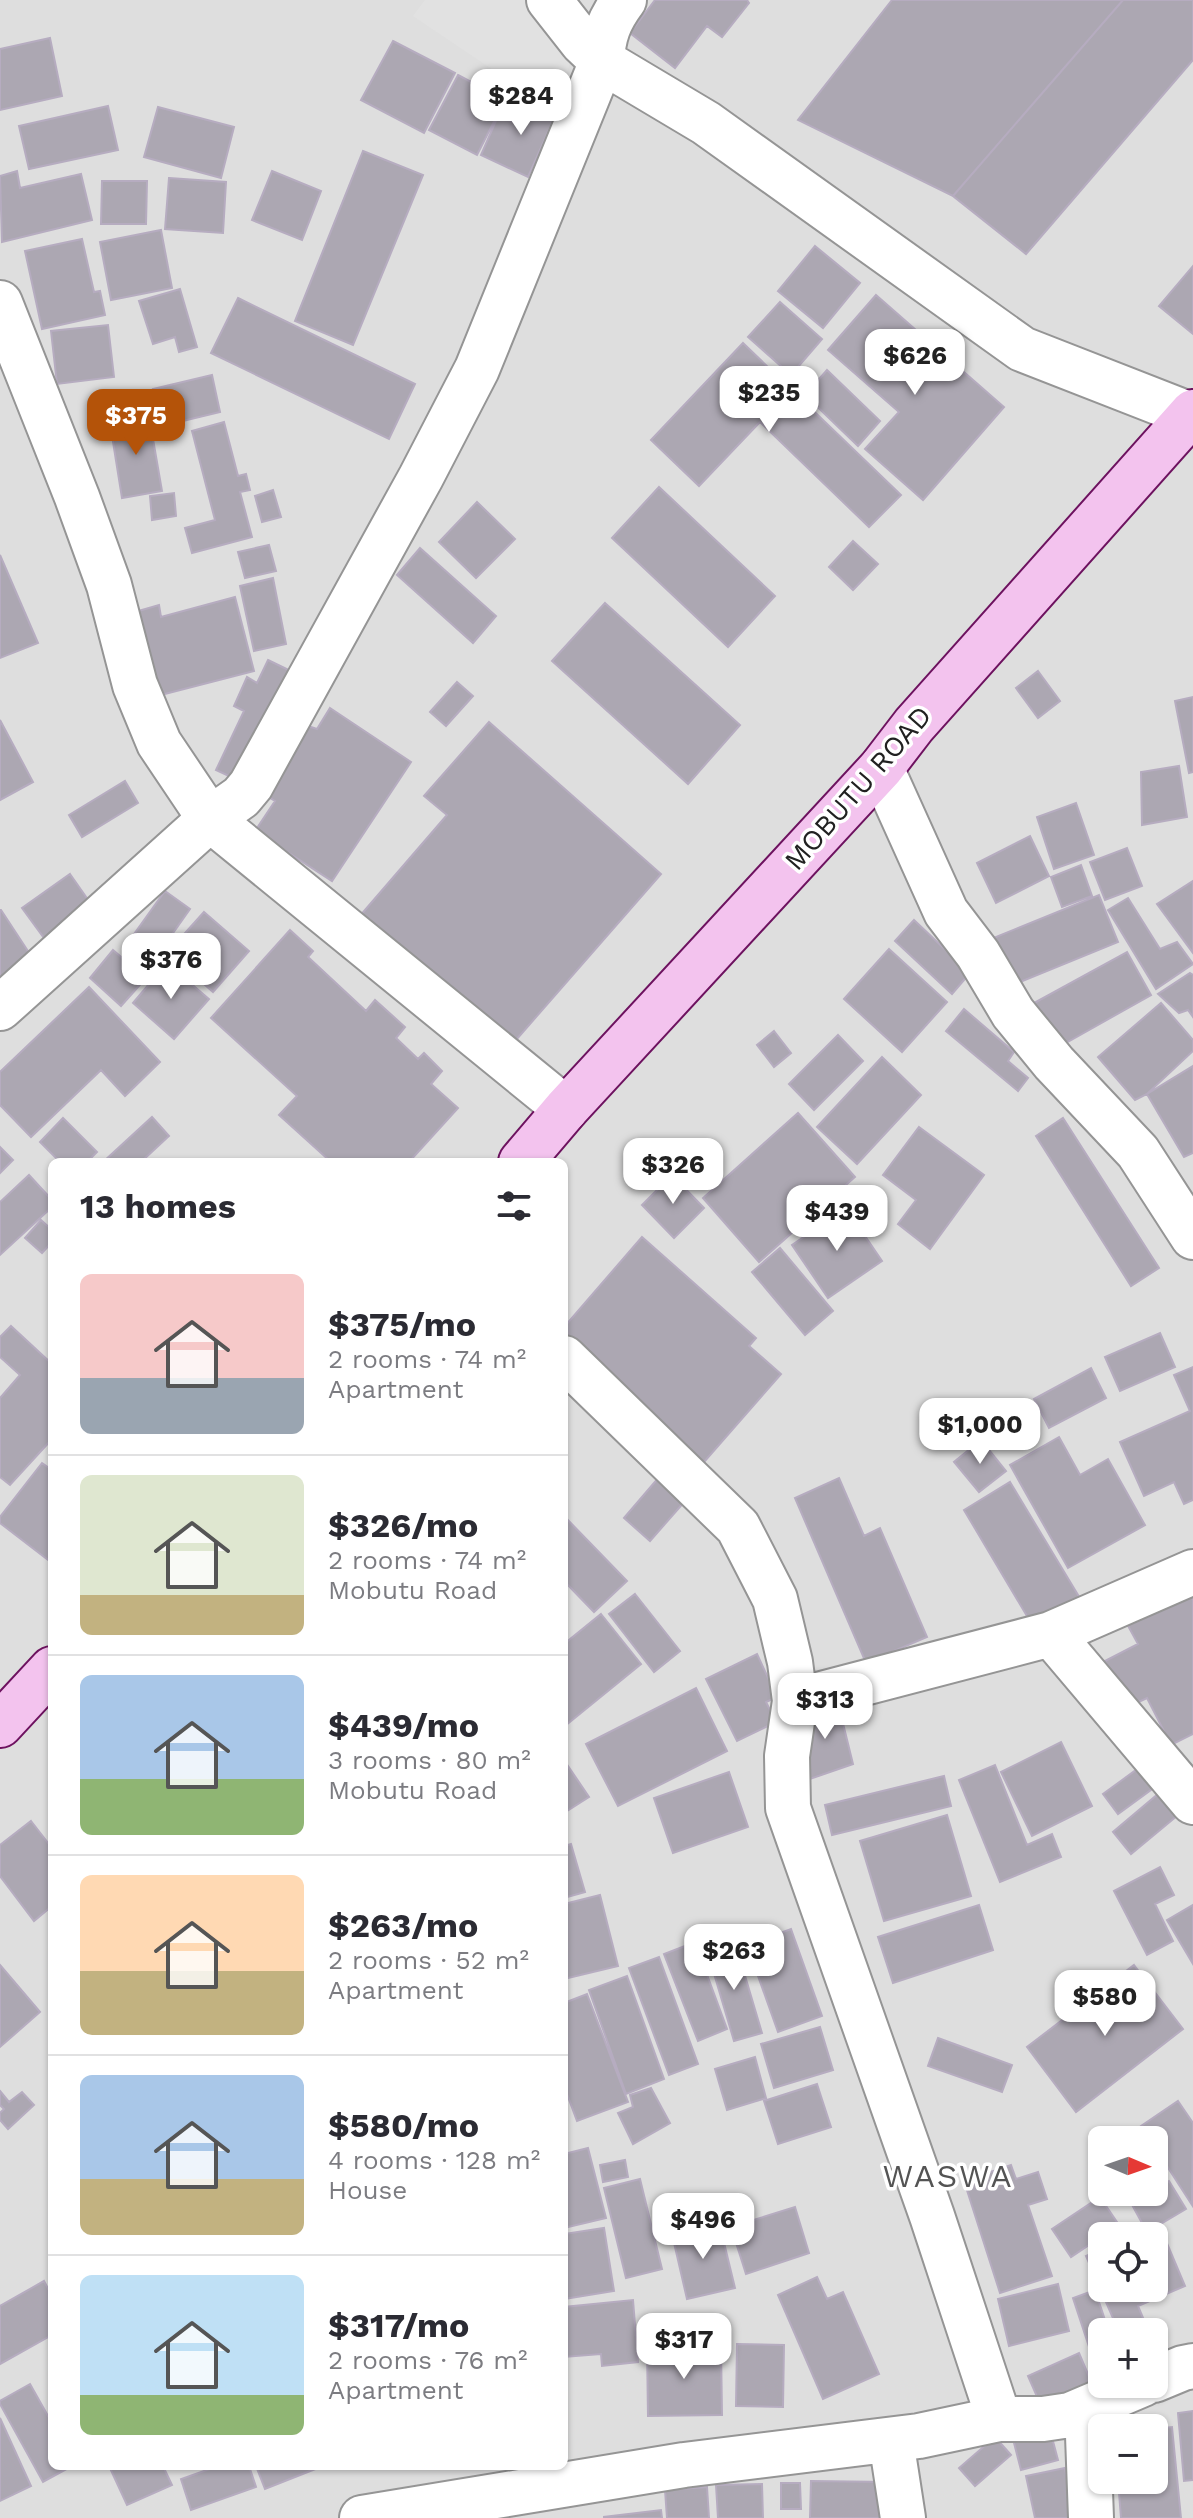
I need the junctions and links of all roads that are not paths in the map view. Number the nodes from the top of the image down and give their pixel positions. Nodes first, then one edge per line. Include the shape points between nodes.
1 (549, 0) edge
2 (624, 0) edge
3 (602, 61) junction
4 (0, 303) edge
5 (1192, 414) edge
6 (881, 768) junction
7 (210, 819) junction
8 (0, 1008) edge
9 (566, 1109) junction
10 (524, 1158) edge
11 (1193, 1237) edge
12 (568, 1362) edge
13 (1193, 1572) edge
14 (1051, 1634) junction
15 (48, 1673) edge
16 (795, 1701) junction
17 (0, 1725) edge
18 (1193, 1802) edge
19 (1193, 2366) edge
20 (1168, 2374) edge
21 (1110, 2398) edge
22 (1087, 2408) junction
23 (999, 2419) junction
24 (891, 2440) junction
25 (362, 2518) edge
26 (903, 2518) edge
27 (1091, 2518) edge

1 - 3 street
2 - 3 street via 606,28
3 - 5 street via 706,123 1022,349
3 - 7 street via 477,369 251,785
4 - 7 street via 109,585 135,685 159,743
5 - 6 street, MOBUTU ROAD
6 - 9 street, MOBUTU ROAD
6 - 11 street via 946,912 1013,1013 1138,1152
7 - 8 street
7 - 9 street
9 - 10 street, MOBUTU ROAD
12 - 16 street via 738,1527 775,1599
13 - 14 street
14 - 16 street
14 - 18 street
15 - 17 street
16 - 23 street via 787,1756 788,1808
19 - 20 street
21 - 22 street
22 - 23 street via 1043,2419
22 - 27 street
23 - 24 street
24 - 25 street via 668,2467
24 - 26 street

